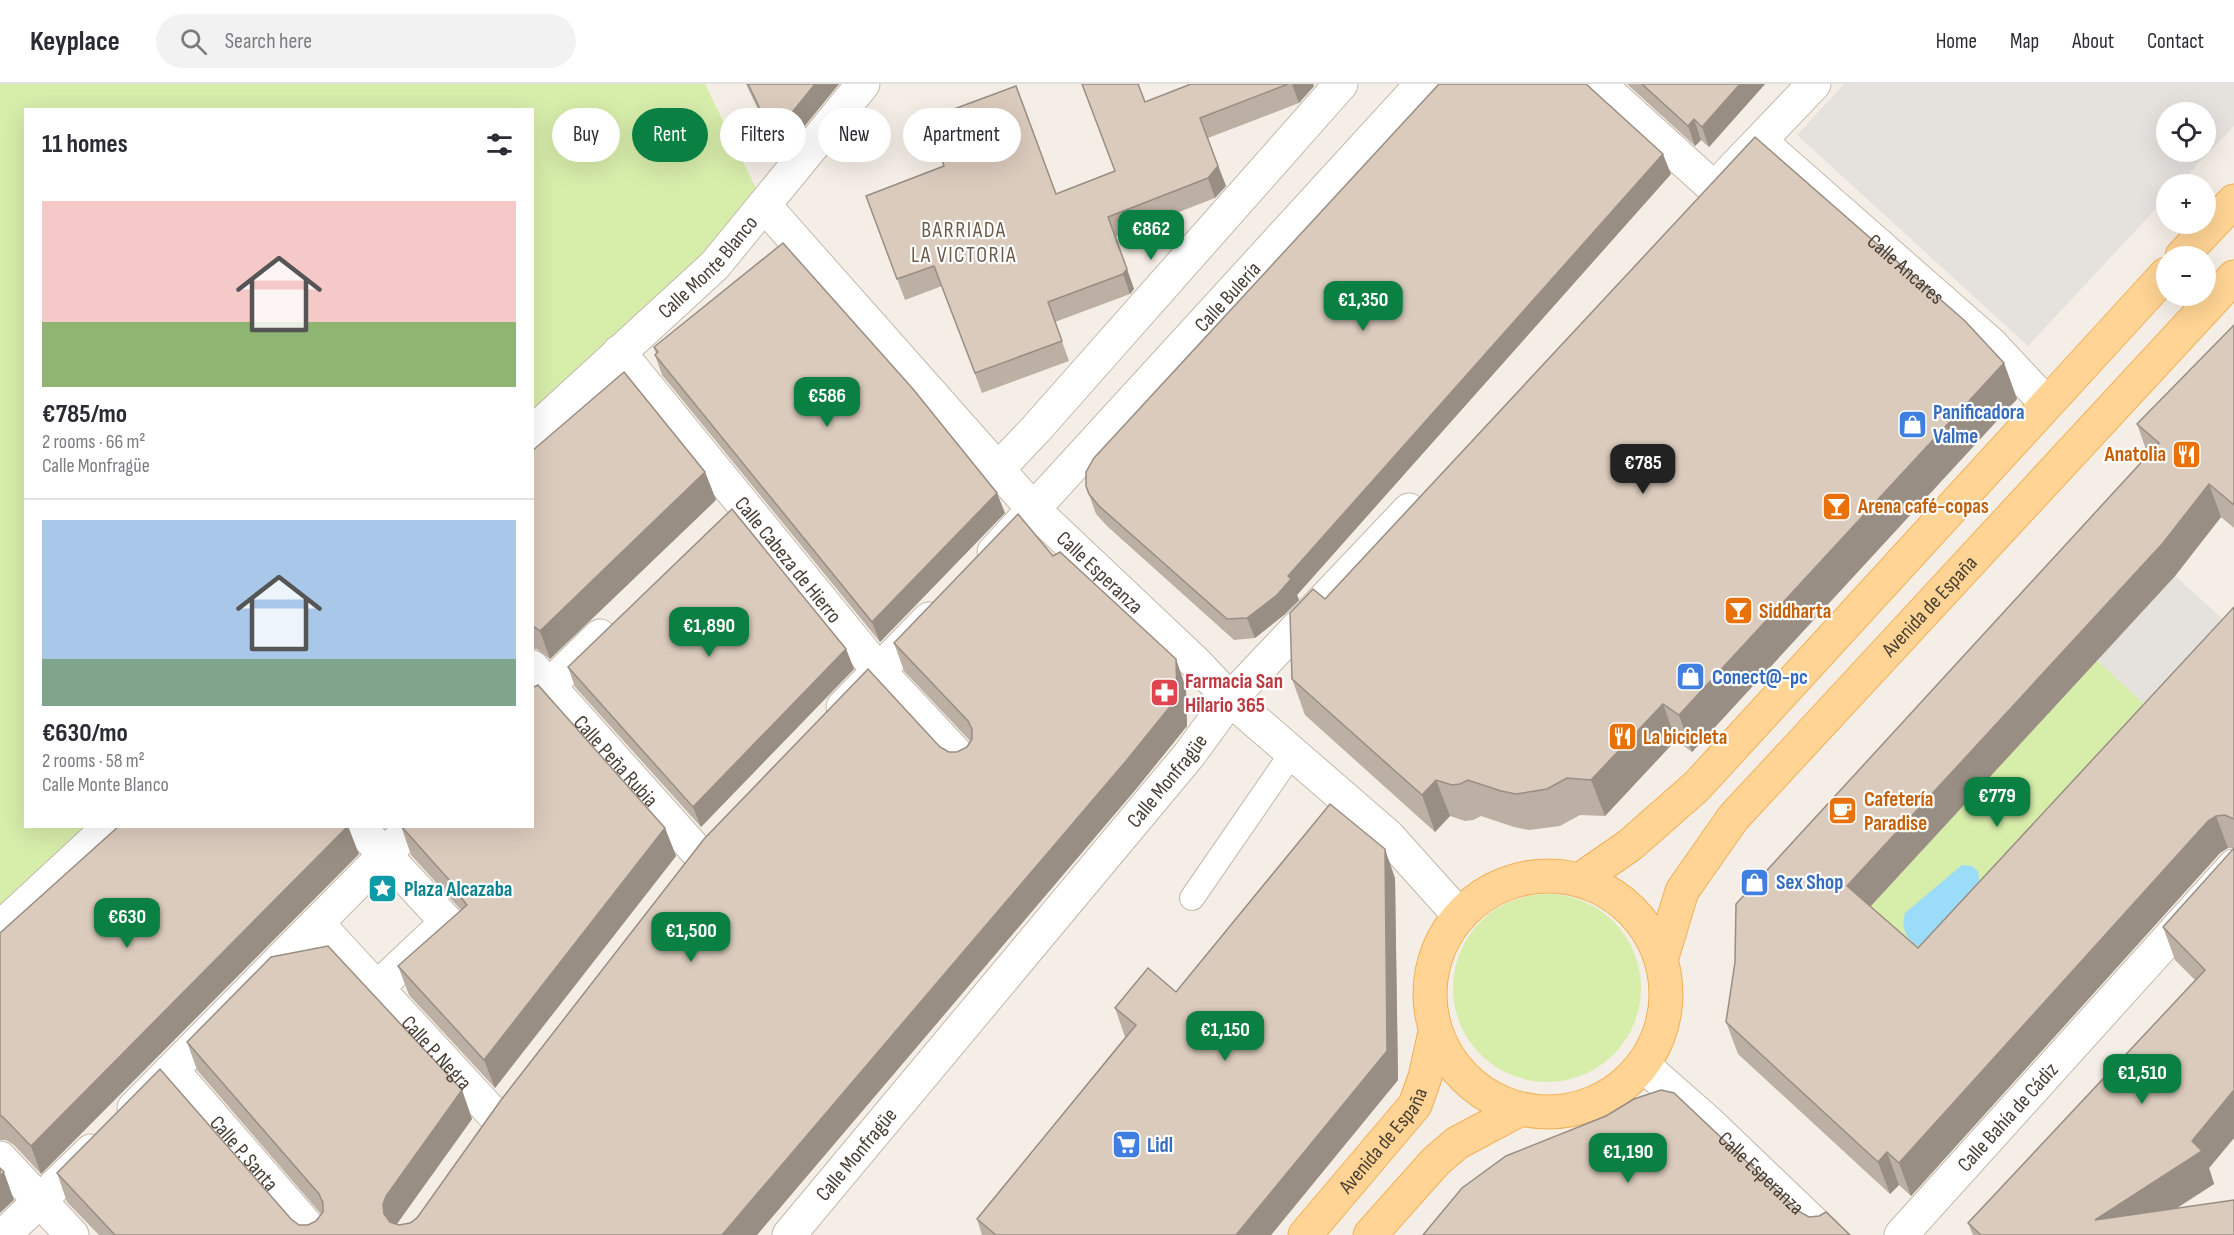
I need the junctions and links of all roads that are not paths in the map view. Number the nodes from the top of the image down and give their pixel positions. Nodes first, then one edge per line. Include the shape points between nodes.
1 (863, 84) edge
2 (1341, 84) edge
3 (1422, 84) edge
4 (1599, 84) edge
5 (1814, 84) edge
6 (1760, 141) junction
7 (2234, 201) edge
8 (764, 206) junction
9 (2191, 246) edge
10 (2234, 277) edge
11 (2156, 285) edge
12 (619, 352) junction
13 (2046, 403) junction
14 (534, 431) edge
15 (997, 470) junction
16 (1426, 492) edge
17 (741, 502) junction
18 (1034, 510) junction
19 (716, 526) edge
20 (976, 569) edge
21 (952, 595) edge
22 (624, 614) edge
23 (879, 671) junction
24 (538, 685) edge
25 (1230, 699) junction
26 (822, 729) edge
27 (1293, 753) junction
28 (964, 762) edge
29 (108, 828) edge
30 (360, 828) edge
31 (411, 828) edge
32 (724, 830) edge
33 (384, 856) junction
34 (2234, 866) edge
35 (1581, 879) junction
36 (1192, 898) dead end
37 (1459, 915) junction
38 (317, 923) junction
39 (0, 928) edge
40 (1662, 957) junction
41 (377, 988) junction
42 (1435, 1032) junction
43 (1643, 1065) junction
44 (172, 1070) junction
45 (518, 1089) edge
46 (1519, 1110) junction
47 (496, 1117) junction
48 (476, 1144) edge
49 (0, 1158) edge
50 (40, 1202) junction
51 (4, 1235) edge
52 (72, 1235) edge
53 (315, 1235) edge
54 (789, 1235) edge
55 (1305, 1235) edge
56 (1370, 1235) edge
57 (1826, 1235) edge
58 (1901, 1235) edge

1 - 8 street, Calle Monte Blanco
2 - 15 street
3 - 18 street, Calle Bulería
4 - 6 street via 1706,197
5 - 6 street
6 - 13 street, Calle Ancares via 1991,344
7 - 9 main road
8 - 12 street, Calle Monte Blanco via 716,265
8 - 15 street, Calle Esperanza
10 - 40 main road, Avenida de España via 1733,818 1682,891
11 - 13 main road
12 - 14 street, Calle Monte Blanco
12 - 17 street, Calle Cabeza de Hierro
13 - 35 main road via 1697,786 1630,845
15 - 18 street, Calle Esperanza
16 - 25 street, Calle Monfragüe
17 - 19 street
17 - 23 street, Calle Cabeza de Hierro
18 - 20 street, Calle Bulería
18 - 25 street, Calle Esperanza
21 - 23 street
22 - 24 street
23 - 26 street
23 - 28 street, Calle Cabeza de Hierro
24 - 32 street, Calle Peña Rubia via 692,865
25 - 27 street, Calle Esperanza
25 - 54 street, Calle Monfragüe via 1182,764
27 - 36 lane
27 - 37 street, Calle Esperanza via 1388,836
29 - 39 street
30 - 33 street
31 - 33 street
33 - 38 street
33 - 41 street via 447,922
34 - 58 street, Calle Bahía de Cádiz
35 - 37 main road via 1548,874 1514,879 1484,893
35 - 40 main road via 1616,895 1644,923
37 - 42 main road via 1437,951 1429,991
38 - 41 street
38 - 44 street
40 - 43 main road via 1667,994 1661,1032
41 - 47 street, Calle P. Negra
42 - 46 main road via 1454,1066 1483,1094
42 - 55 main road, Avenida de España via 1415,1105
43 - 46 main road via 1619,1090 1588,1106 1554,1113
43 - 57 street, Calle Esperanza
44 - 50 street
44 - 53 street, Calle P. Santa
45 - 47 street
46 - 56 main road via 1457,1143
47 - 48 street
49 - 50 street
50 - 51 street
50 - 52 street

